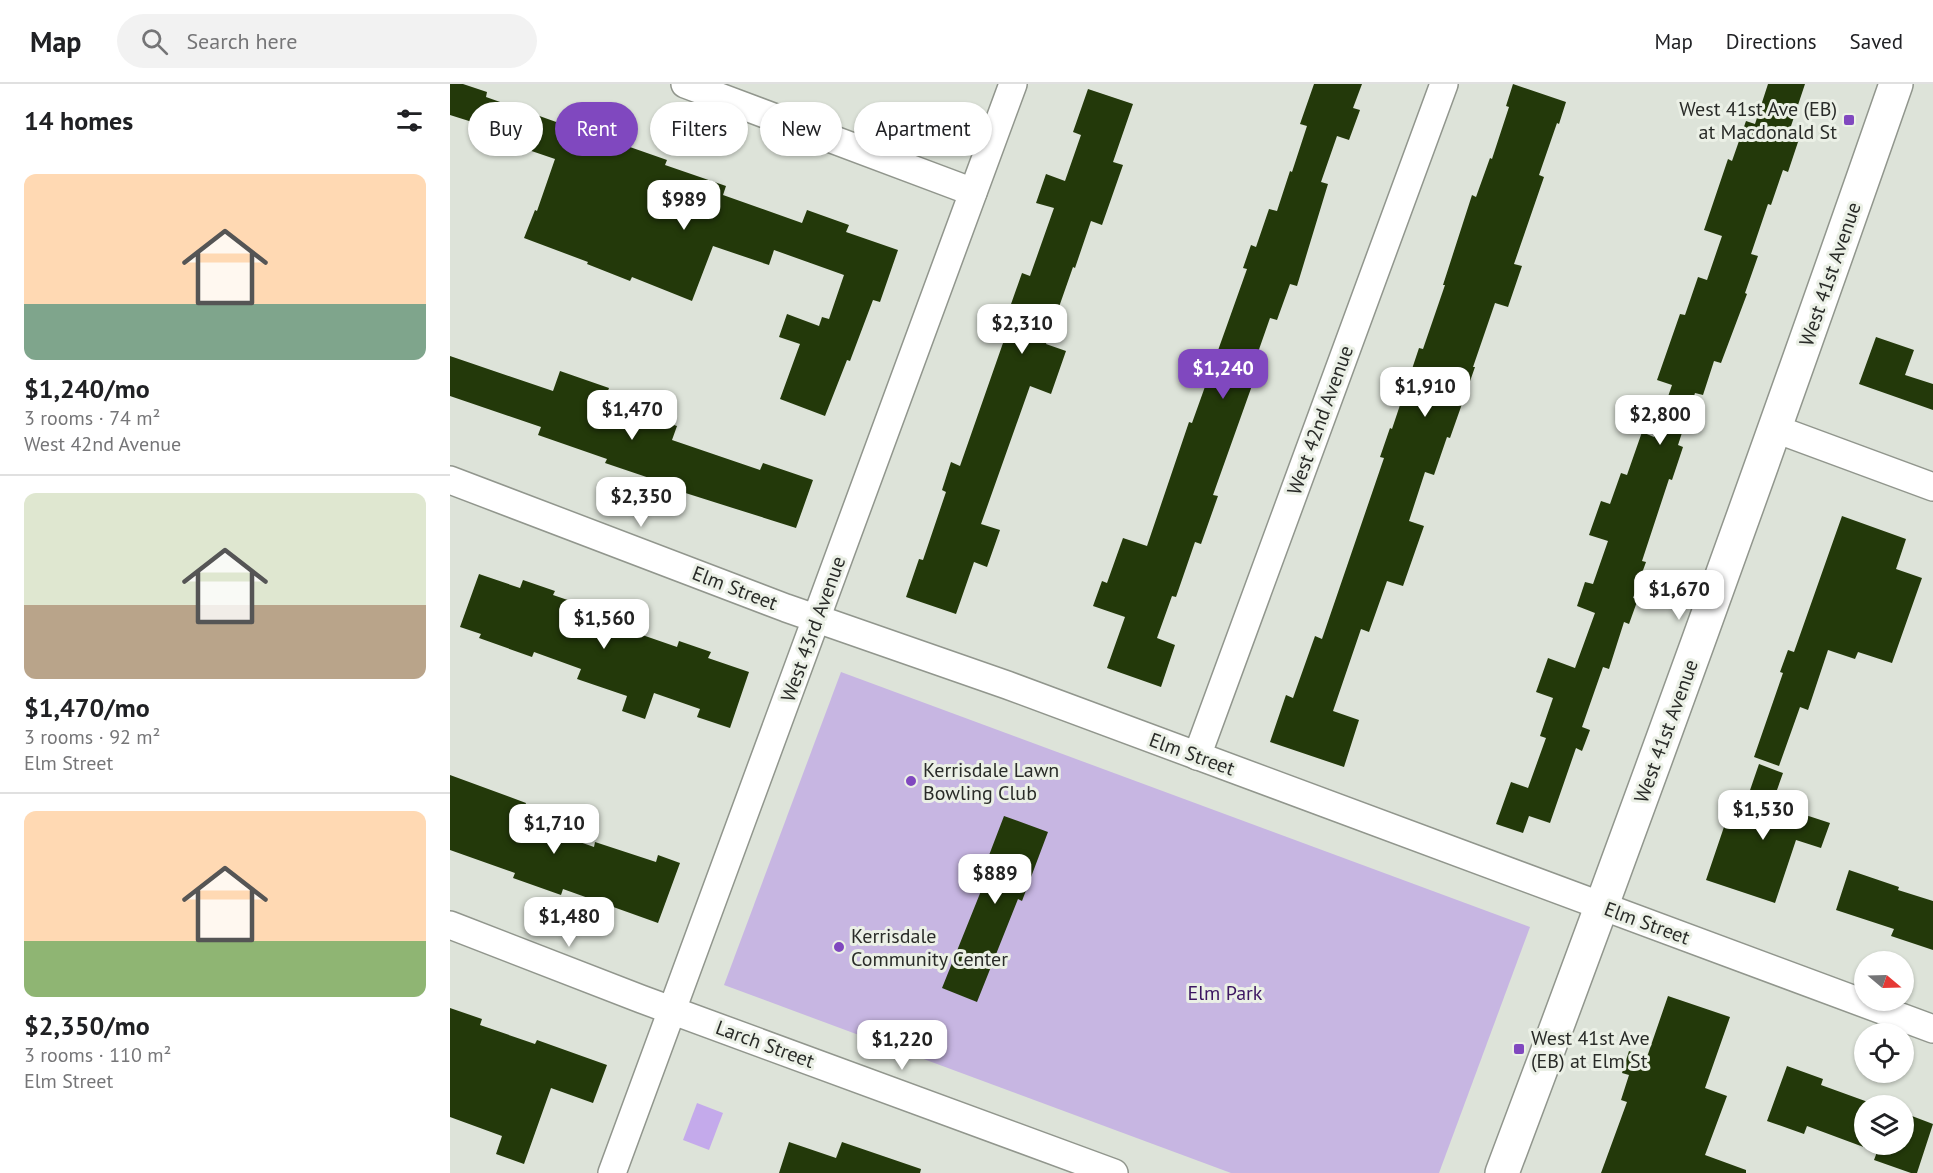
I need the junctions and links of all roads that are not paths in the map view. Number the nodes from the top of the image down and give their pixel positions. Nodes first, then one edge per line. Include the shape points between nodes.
1 (685, 84) edge
2 (1013, 84) edge
3 (1444, 84) edge
4 (1896, 84) edge
5 (974, 192) junction
6 (1776, 429) junction
7 (450, 480) edge
8 (1933, 487) edge
9 (816, 619) junction
10 (1197, 756) junction
11 (1602, 907) junction
12 (450, 926) edge
13 (674, 1011) junction
14 (1933, 1029) edge
15 (612, 1173) edge
16 (1114, 1173) edge
17 (1502, 1173) edge

1 - 5 street
2 - 5 street, West 43rd Avenue
3 - 10 street, West 42nd Avenue
4 - 6 main road, West 41st Avenue
5 - 9 street, West 43rd Avenue
6 - 8 street
6 - 11 main road, West 41st Avenue
7 - 9 street, Elm Street
9 - 10 street, Elm Street
9 - 13 street, West 43rd Avenue
10 - 11 street, Elm Street
11 - 14 street, Elm Street
11 - 17 main road, West 41st Avenue
12 - 13 street, Larch Street
13 - 15 street, West 43rd Avenue
13 - 16 street, Larch Street

